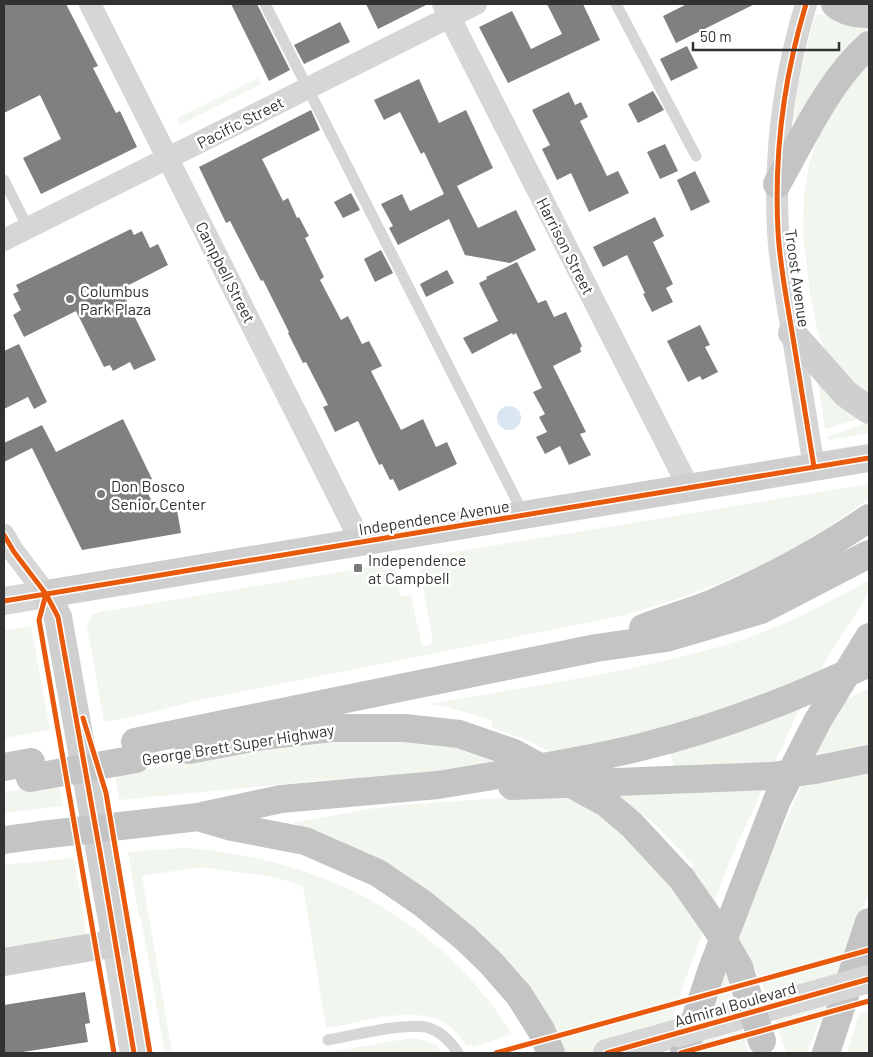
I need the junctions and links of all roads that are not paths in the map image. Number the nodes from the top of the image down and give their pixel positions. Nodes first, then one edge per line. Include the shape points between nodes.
1 (90, 4) edge
2 (266, 4) edge
3 (476, 4) edge
4 (616, 4) edge
5 (806, 4) edge
6 (835, 4) edge
7 (446, 10) edge
8 (869, 14) edge
9 (869, 45) edge
10 (308, 88) junction
11 (696, 156) dead end
12 (169, 158) junction
13 (4, 180) edge
14 (777, 184) junction
15 (28, 228) junction
16 (4, 240) edge
17 (792, 333) junction
18 (869, 410) edge
19 (869, 458) edge
20 (814, 467) junction
21 (689, 488) junction
22 (524, 515) junction
23 (869, 518) edge
24 (4, 535) edge
25 (361, 542) junction
26 (869, 554) edge
27 (46, 594) junction
28 (4, 601) edge
29 (869, 636) edge
30 (596, 648) junction
31 (869, 663) edge
32 (136, 750) junction
33 (869, 759) edge
34 (4, 767) edge
35 (21, 774) edge
36 (510, 780) junction
37 (198, 817) junction
38 (4, 840) edge
39 (869, 922) edge
40 (116, 943) junction
41 (4, 962) edge
42 (869, 980) edge
43 (328, 1040) dead end
44 (763, 1047) edge
45 (134, 1053) edge
46 (458, 1053) edge
47 (551, 1053) edge
48 (607, 1053) edge
49 (684, 1053) edge
50 (826, 1053) edge

1 - 12 street, Campbell Street
2 - 10 lane
3 - 7 street, Pacific Street
4 - 11 lane
5 - 14 street, Troost Avenue via 785,89
6 - 8 highway via 856,14
7 - 10 street, Pacific Street
7 - 21 street, Harrison Street
9 - 14 highway via 830,92
10 - 12 street, Pacific Street
10 - 22 lane
12 - 15 street, Pacific Street
12 - 25 street, Campbell Street
13 - 15 lane
14 - 17 street, Troost Avenue via 783,284
15 - 16 street, Pacific Street
17 - 18 main road via 846,394
17 - 20 street, Troost Avenue
19 - 20 main road, Independence Avenue
20 - 21 main road, Independence Avenue
21 - 22 main road, Independence Avenue
22 - 25 main road, Independence Avenue
23 - 30 highway via 798,563 714,603
24 - 27 street
25 - 27 main road, Independence Avenue
26 - 30 highway via 761,610 666,638
27 - 28 street, Independence Avenue
27 - 40 main road via 58,617
29 - 49 highway via 818,720 777,800 712,969
30 - 32 highway
31 - 36 highway, bridge via 822,686 733,720
32 - 35 highway, George Brett Super Highway, bridge
32 - 44 highway, George Brett Super Highway, bridge via 332,728 405,728 459,734 514,753 606,803 632,825 682,879 740,967
33 - 36 highway, bridge via 772,776
34 - 35 highway, George Brett Super Highway
36 - 37 highway via 281,799
37 - 38 highway, bridge
37 - 47 highway via 305,841 378,872 422,903 491,963 519,995
39 - 50 highway
40 - 41 main road
40 - 45 street
42 - 48 street, Admiral Boulevard, bridge
43 - 46 lane via 414,1025 429,1027 442,1034

